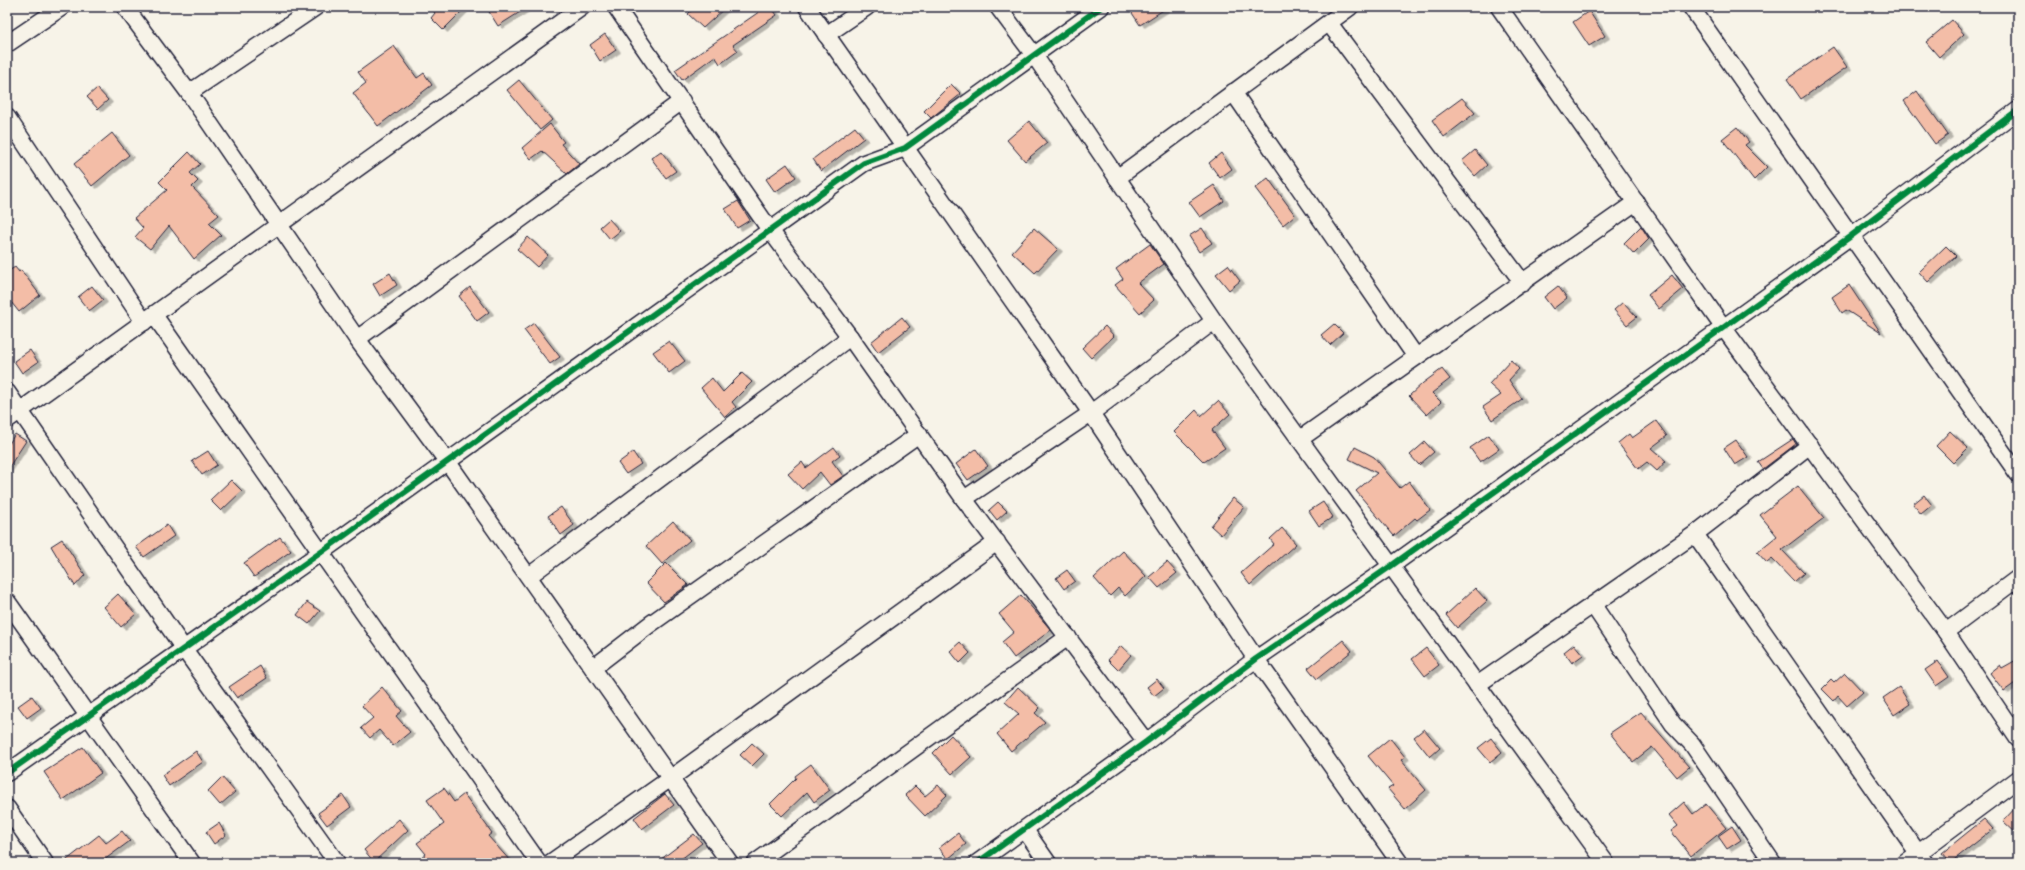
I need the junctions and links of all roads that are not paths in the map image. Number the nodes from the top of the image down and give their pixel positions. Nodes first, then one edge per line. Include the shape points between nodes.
1 (62, 7) edge
2 (125, 7) edge
3 (316, 7) edge
4 (582, 7) edge
5 (616, 7) edge
6 (807, 7) edge
7 (867, 7) edge
8 (998, 7) edge
9 (1101, 7) edge
10 (1350, 7) edge
11 (1499, 7) edge
12 (1691, 7) edge
13 (1329, 22) junction
14 (826, 35) junction
15 (7, 44) edge
16 (1034, 55) junction
17 (1233, 92) junction
18 (189, 93) junction
19 (682, 100) junction
20 (2018, 110) edge
21 (7, 117) edge
22 (905, 148) junction
23 (1117, 178) junction
24 (1636, 202) junction
25 (279, 225) junction
26 (770, 230) junction
27 (1850, 236) junction
28 (1523, 283) junction
29 (149, 319) junction
30 (1214, 321) junction
31 (1723, 327) junction
32 (850, 337) junction
33 (357, 339) junction
34 (1416, 356) junction
35 (7, 392) edge
36 (1091, 413) junction
37 (14, 416) edge
38 (919, 434) junction
39 (1300, 439) junction
40 (1810, 445) junction
41 (447, 460) junction
42 (2018, 474) edge
43 (964, 499) junction
44 (1696, 534) junction
45 (996, 542) junction
46 (320, 553) junction
47 (1391, 566) junction
48 (529, 576) junction
49 (2018, 578) edge
50 (7, 601) edge
51 (1593, 605) junction
52 (1946, 632) junction
53 (1068, 637) junction
54 (184, 649) junction
55 (1256, 659) junction
56 (593, 668) junction
57 (1477, 685) junction
58 (87, 717) junction
59 (2018, 739) edge
60 (1146, 742) junction
61 (7, 773) edge
62 (671, 778) junction
63 (2018, 779) edge
64 (7, 808) edge
65 (1025, 830) junction
66 (1922, 858) edge
67 (46, 863) edge
68 (192, 863) edge
69 (337, 863) edge
70 (539, 863) edge
71 (550, 863) edge
72 (730, 863) edge
73 (755, 863) edge
74 (977, 863) edge
75 (1048, 863) edge
76 (1400, 863) edge
77 (1606, 863) edge
78 (1773, 863) edge
79 (1905, 863) edge

1 - 15 street
2 - 18 street
3 - 18 street
4 - 25 street
5 - 19 street
6 - 14 street
7 - 14 street
8 - 16 street
9 - 16 street
10 - 13 street
11 - 24 street
12 - 27 street
13 - 17 street
13 - 28 street
14 - 22 street
16 - 22 street
16 - 23 street
17 - 23 street
17 - 34 street
18 - 25 street
19 - 26 street
19 - 33 street
20 - 27 street
21 - 29 street
22 - 26 street via 864,163
22 - 36 street
23 - 30 street
24 - 28 street
24 - 31 street
25 - 29 street
25 - 33 street
26 - 32 street
26 - 41 street
27 - 31 street
27 - 42 street
28 - 34 street
29 - 37 street
29 - 46 street
30 - 36 street
30 - 39 street
31 - 40 street
31 - 47 street
32 - 38 street
32 - 48 street
33 - 41 street
34 - 39 street
35 - 37 street
36 - 43 street
36 - 55 street
37 - 54 street
38 - 43 street
38 - 56 street via 649,624
39 - 47 street
40 - 44 street
40 - 52 street
41 - 46 street
41 - 48 street
43 - 45 street
44 - 51 street
44 - 66 street
45 - 53 street
45 - 62 street
46 - 54 street
46 - 70 street
47 - 55 street
47 - 57 street
48 - 56 street
49 - 52 street
50 - 58 street
51 - 57 street
51 - 78 street via 1673,724 1692,744
52 - 59 street
53 - 60 street
53 - 73 street
54 - 58 street
54 - 69 street
55 - 60 street
55 - 76 street
56 - 62 street
57 - 77 street
58 - 61 street
58 - 68 street
60 - 65 street
62 - 71 street
62 - 72 street
63 - 66 street
64 - 67 street
65 - 74 street
65 - 75 street
66 - 79 street

